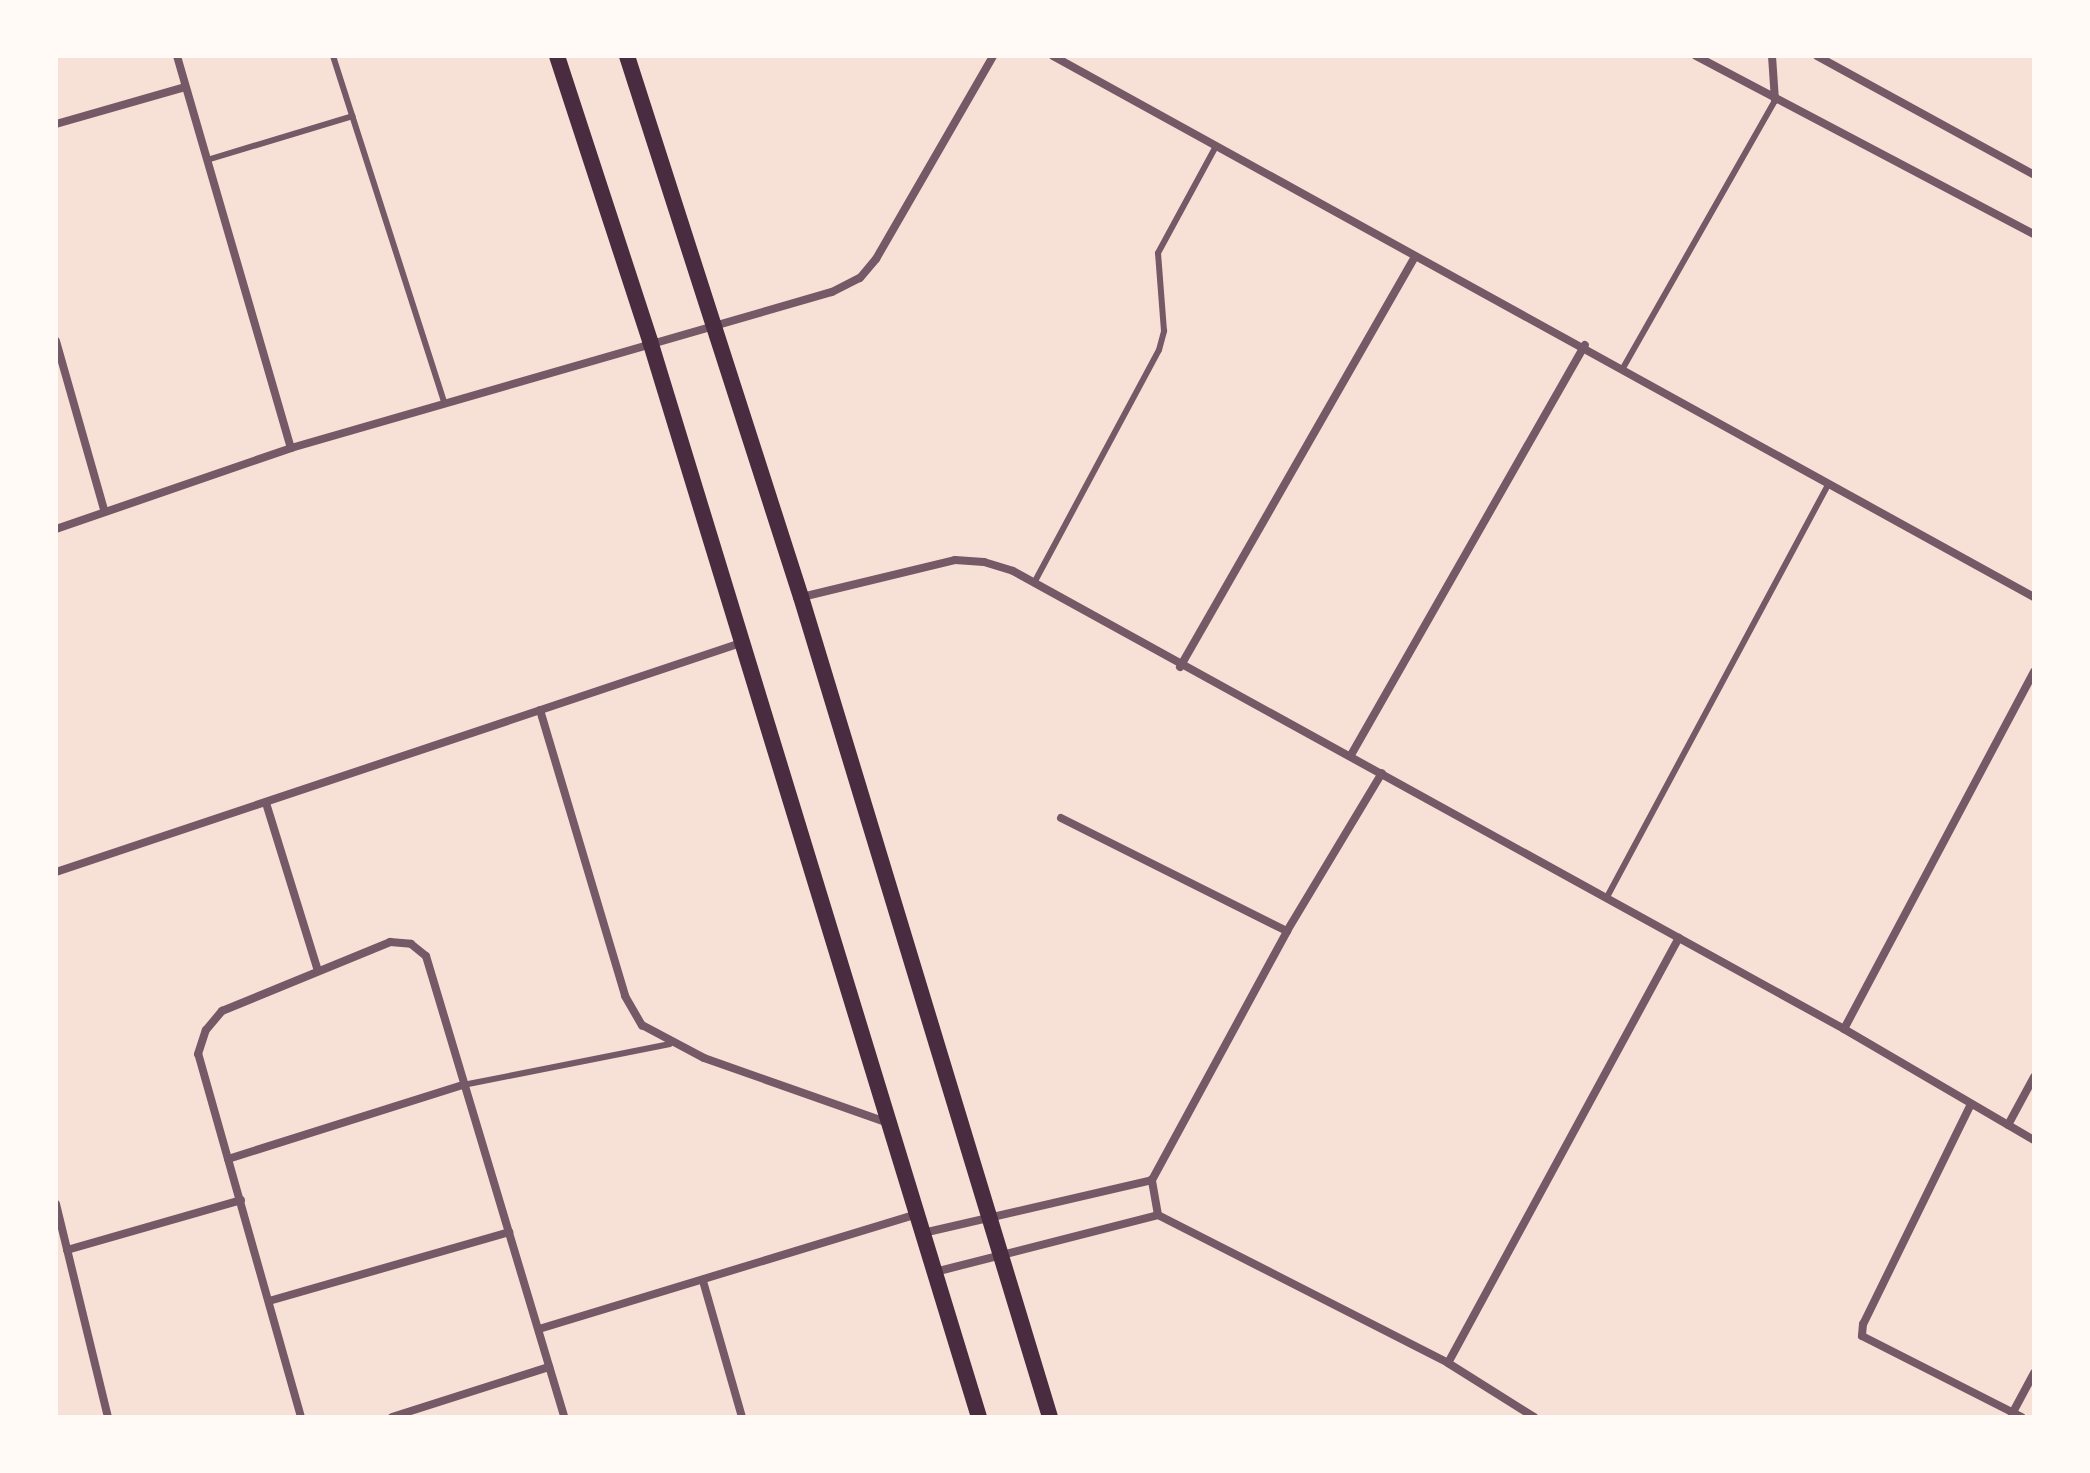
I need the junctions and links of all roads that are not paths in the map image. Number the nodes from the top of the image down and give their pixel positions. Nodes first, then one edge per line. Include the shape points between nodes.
1 (177, 56) edge
2 (333, 56) edge
3 (557, 56) edge
4 (627, 56) edge
5 (993, 56) edge
6 (1053, 56) edge
7 (1696, 56) edge
8 (1772, 56) edge
9 (1817, 56) edge
10 (185, 87) junction
11 (1775, 100) junction
12 (353, 116) junction
13 (56, 124) edge
14 (1216, 146) junction
15 (207, 160) junction
16 (2034, 175) edge
17 (2034, 234) edge
18 (1415, 257) junction
19 (713, 325) junction
20 (56, 341) edge
21 (650, 341) junction
22 (1585, 345) junction
23 (1623, 368) junction
24 (444, 401) junction
25 (291, 448) junction
26 (1828, 484) junction
27 (104, 509) junction
28 (56, 529) edge
29 (1034, 583) junction
30 (801, 597) junction
31 (2034, 597) edge
32 (741, 643) junction
33 (1180, 667) junction
34 (2034, 671) edge
35 (540, 710) junction
36 (1351, 755) junction
37 (1382, 773) junction
38 (266, 803) junction
39 (1061, 818) dead end
40 (56, 872) edge
41 (1607, 897) junction
42 (1287, 931) junction
43 (1679, 938) junction
44 (317, 968) junction
45 (1844, 1029) junction
46 (670, 1044) junction
47 (2034, 1077) edge
48 (463, 1085) junction
49 (1970, 1106) junction
50 (889, 1124) junction
51 (2008, 1125) junction
52 (2034, 1140) edge
53 (228, 1159) junction
54 (1152, 1180) junction
55 (241, 1200) junction
56 (56, 1204) edge
57 (917, 1213) junction
58 (1158, 1215) junction
59 (987, 1216) junction
60 (58, 1228) edge
61 (509, 1232) junction
62 (923, 1233) junction
63 (67, 1250) junction
64 (997, 1253) junction
65 (935, 1272) junction
66 (703, 1281) junction
67 (269, 1301) junction
68 (539, 1329) junction
69 (1448, 1363) junction
70 (549, 1367) junction
71 (2034, 1373) edge
72 (2012, 1414) edge
73 (108, 1417) edge
74 (300, 1417) edge
75 (392, 1417) edge
76 (564, 1417) edge
77 (742, 1417) edge
78 (979, 1417) edge
79 (1050, 1417) edge
80 (1534, 1417) edge
81 (2022, 1417) edge

1 - 10 street
2 - 12 lane
3 - 21 main road
4 - 19 main road
5 - 19 street via 860,278 832,292
6 - 14 street
7 - 11 street
8 - 11 street
9 - 16 street
10 - 13 street
10 - 15 street
11 - 17 street
11 - 23 lane
12 - 15 lane
12 - 24 lane
14 - 18 street
14 - 29 lane via 1158,253 1164,331 1159,350
15 - 25 street
18 - 22 street
18 - 33 street
19 - 21 street
19 - 30 main road
20 - 27 street
21 - 24 street
21 - 32 main road
22 - 23 street
22 - 36 street
23 - 26 street
24 - 25 street
25 - 27 street
26 - 31 street
26 - 41 lane
27 - 28 street
29 - 30 street via 984,562 955,560
29 - 33 street
30 - 59 main road
32 - 35 street
32 - 50 main road
33 - 36 street
34 - 45 street
35 - 38 street
35 - 46 street via 625,996 642,1025
36 - 37 street
37 - 41 street
37 - 42 street
38 - 40 street
38 - 44 street
39 - 42 street
41 - 43 street
42 - 54 street
43 - 45 street
43 - 69 street
44 - 48 street via 390,942 411,944 426,956
44 - 53 street via 222,1011 206,1030 198,1054
45 - 49 street
46 - 48 lane
46 - 50 street
47 - 51 street
48 - 53 street
48 - 61 street
49 - 51 street
49 - 72 street via 1863,1324 1862,1336
50 - 57 main road
51 - 52 street
53 - 55 street
54 - 58 street
54 - 59 street
55 - 63 street
55 - 67 street
56 - 60 street
57 - 62 main road
57 - 66 street
58 - 64 street
58 - 69 street
59 - 62 street
59 - 64 main road
60 - 63 street
61 - 67 street
61 - 68 street
62 - 65 main road
63 - 73 street
64 - 65 street
64 - 79 main road
65 - 78 main road
66 - 68 street
66 - 77 street
67 - 74 street
68 - 70 street
69 - 80 street
70 - 75 street
70 - 76 street
71 - 72 street
72 - 81 street

